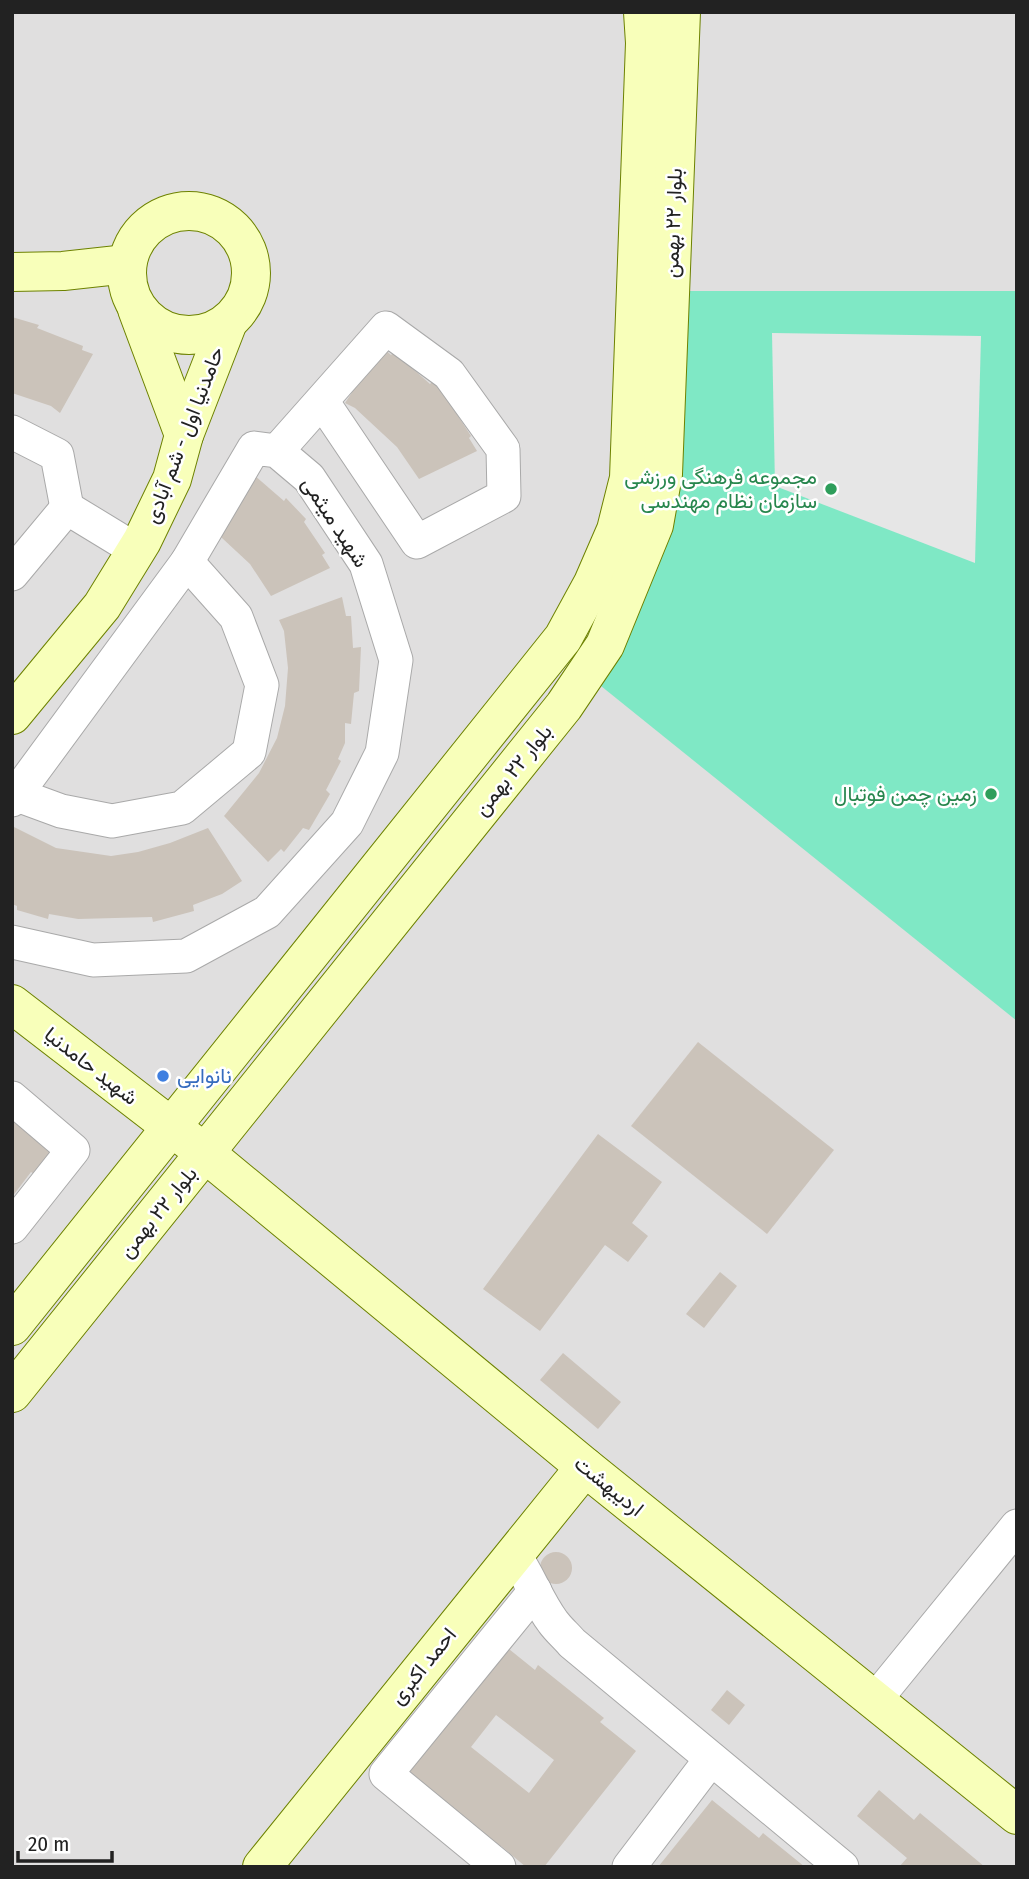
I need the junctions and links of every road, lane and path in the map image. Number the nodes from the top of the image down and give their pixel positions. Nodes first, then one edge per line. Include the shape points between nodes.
1 (643, 12) edge
2 (681, 12) edge
3 (127, 264) junction
4 (12, 272) edge
5 (135, 305) junction
6 (228, 322) junction
7 (322, 401) junction
8 (12, 432) edge
9 (184, 435) junction
10 (277, 451) junction
11 (67, 508) junction
12 (136, 550) junction
13 (187, 562) junction
14 (12, 574) edge
15 (12, 715) edge
16 (14, 796) edge
17 (12, 942) edge
18 (12, 1004) edge
19 (12, 1098) edge
20 (170, 1128) junction
21 (205, 1153) junction
22 (12, 1227) edge
23 (12, 1326) edge
24 (12, 1393) edge
25 (585, 1466) junction
26 (1017, 1526) edge
27 (513, 1553) junction
28 (535, 1591) junction
29 (875, 1700) junction
30 (711, 1759) junction
31 (1017, 1815) edge
32 (262, 1867) edge
33 (499, 1867) edge
34 (629, 1867) edge
35 (842, 1867) edge

1 - 20 street, بلوار ۲۲ بهمن via 629,478 616,530 563,638
2 - 21 street, بلوار ۲۲ بهمن via 663,474 654,525 605,645 564,706
3 - 4 street
3 - 5 street via 127,285
3 - 6 street via 145,228 161,216 201,211 220,218 247,247 252,267 242,306
5 - 6 street via 149,321 188,336
5 - 9 street
6 - 9 street, حامدنیا اول - شم آبادی
7 - 7 street via 417,542 504,496 503,449 449,374 386,328
7 - 10 street
8 - 11 street via 57,455
9 - 12 street, حامدنیا اول - شم آبادی via 172,479
10 - 13 street via 254,448
10 - 17 street, شهید میثمی via 309,478 366,564 396,660 382,753 347,823 267,912 186,956 93,960
11 - 12 street
11 - 14 street
12 - 15 street, حامدنیا اول - شم آبادی via 102,606
13 - 16 street
13 - 16 street via 236,617 262,685 249,752 182,808 112,821
18 - 20 street, شهید حامدنیا
19 - 22 street via 73,1150
20 - 21 street, شهید حامدنیا
20 - 23 street, بلوار ۲۲ بهمن
21 - 24 street, بلوار ۲۲ بهمن
21 - 25 street, اردیبهشت
25 - 27 street, احمد اکبری
25 - 29 street, اردیبهشت
26 - 29 street
27 - 28 street
27 - 32 street, احمد اکبری
28 - 30 street via 572,1643
28 - 33 street via 386,1774
29 - 31 street, اردیبهشت
30 - 34 street
30 - 35 street

